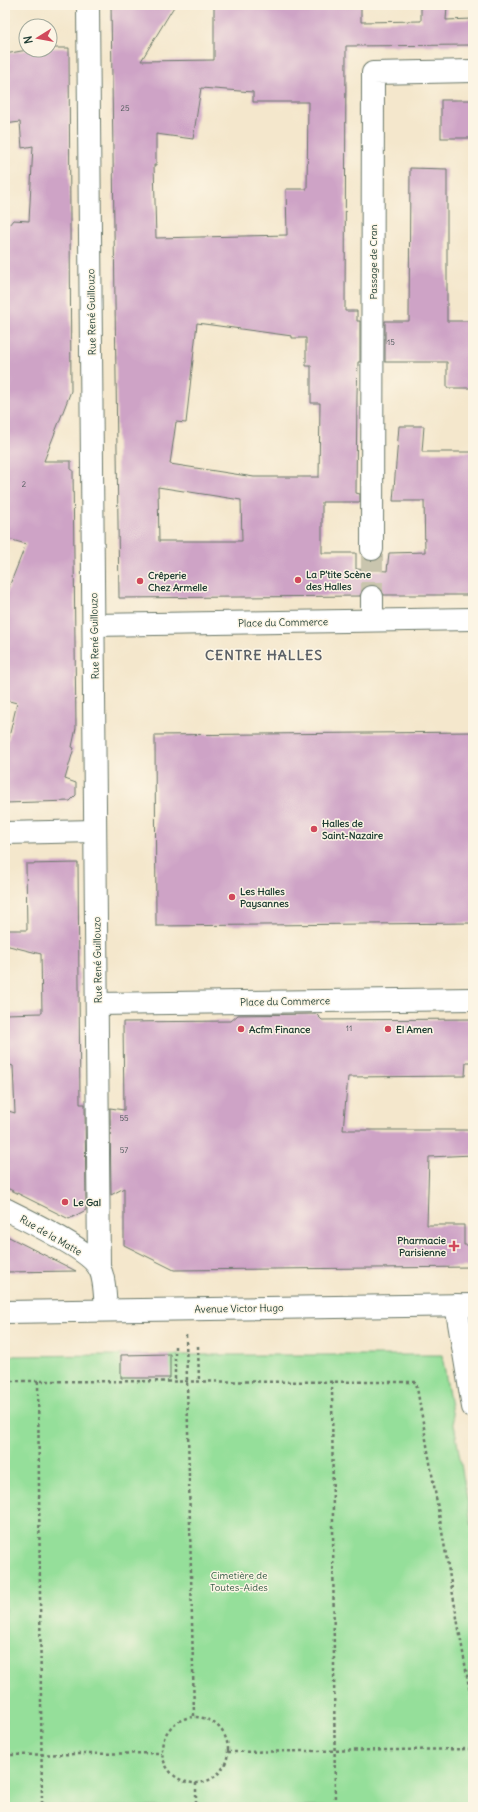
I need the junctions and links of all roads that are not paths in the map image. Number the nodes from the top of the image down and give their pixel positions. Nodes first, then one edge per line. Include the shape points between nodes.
1 (88, 5) edge
2 (473, 71) edge
3 (372, 550) tunnel mouth
4 (372, 597) tunnel mouth
5 (473, 619) edge
6 (372, 620) junction
7 (94, 625) junction
8 (95, 831) junction
9 (5, 833) edge
10 (473, 999) edge
11 (97, 1004) junction
12 (5, 1209) edge
13 (99, 1267) junction
14 (464, 1305) edge
15 (106, 1310) junction
16 (5, 1312) edge
17 (473, 1407) edge

1 - 7 street, Rue René Guillouzo
2 - 3 street, Passage de Cran via 374,73
4 - 6 street
5 - 6 street, Place du Commerce
6 - 7 street, Place du Commerce
7 - 8 street, Rue René Guillouzo
8 - 9 street
8 - 11 street, Rue René Guillouzo
10 - 11 street, Place du Commerce
11 - 13 street, Rue René Guillouzo
12 - 13 street, Rue de la Matte via 80,1250
13 - 15 street
14 - 15 street, Avenue Victor Hugo
14 - 17 street
15 - 16 street, Avenue Victor Hugo

